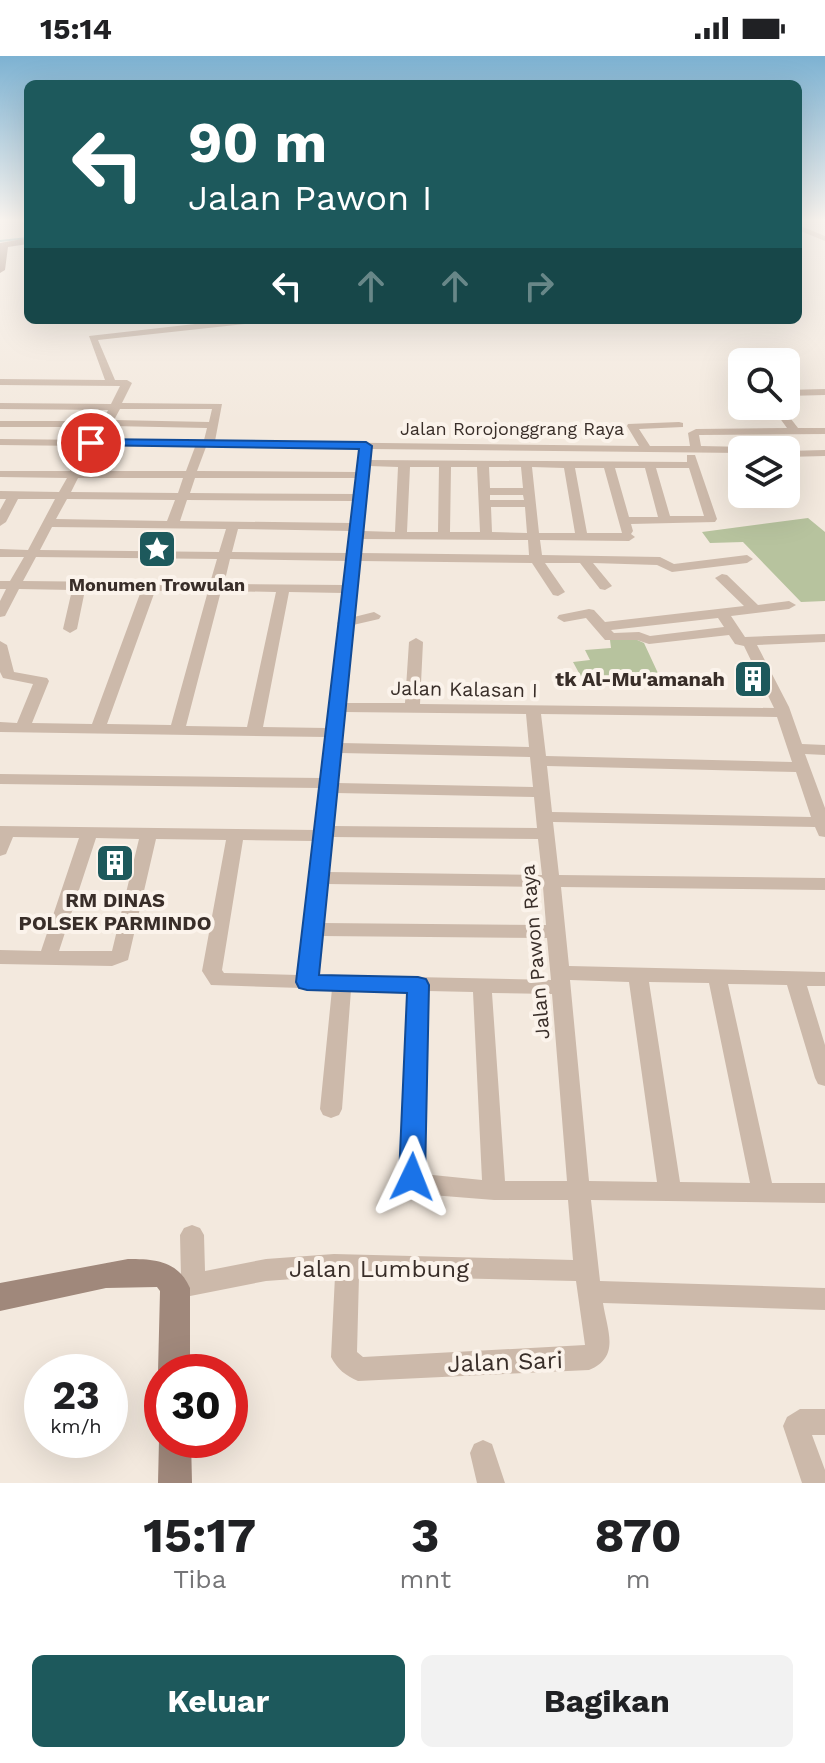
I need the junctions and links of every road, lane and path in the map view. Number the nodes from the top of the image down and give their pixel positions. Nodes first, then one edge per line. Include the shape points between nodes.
1 (157, 324) edge
2 (223, 324) edge
3 (93, 341) junction
4 (0, 370) edge
5 (0, 382) edge
6 (20, 382) junction
7 (111, 383) junction
8 (0, 389) edge
9 (125, 390) junction
10 (825, 392) edge
11 (800, 393) edge
12 (0, 406) edge
13 (116, 406) junction
14 (787, 420) edge
15 (0, 424) edge
16 (107, 424) junction
17 (214, 425) junction
18 (679, 425) dead end
19 (795, 431) junction
20 (825, 431) edge
21 (0, 442) edge
22 (25, 442) junction
23 (94, 443) junction
24 (206, 443) junction
25 (366, 446) junction
26 (429, 446) junction
27 (463, 446) junction
28 (525, 446) junction
29 (645, 447) junction
30 (693, 448) junction
31 (728, 449) edge
32 (825, 453) edge
33 (800, 454) edge
34 (404, 464) junction
35 (428, 464) junction
36 (445, 464) junction
37 (464, 464) junction
38 (483, 464) junction
39 (527, 464) junction
40 (569, 465) junction
41 (609, 465) junction
42 (694, 465) junction
43 (9, 466) edge
44 (650, 466) junction
45 (364, 469) junction
46 (189, 474) junction
47 (74, 475) junction
48 (7, 495) edge
49 (62, 496) junction
50 (181, 496) junction
51 (485, 497) junction
52 (360, 498) junction
53 (530, 498) junction
54 (624, 521) junction
55 (665, 521) junction
56 (0, 522) edge
57 (49, 523) junction
58 (172, 525) junction
59 (233, 525) junction
60 (356, 531) junction
61 (401, 535) junction
62 (444, 535) junction
63 (486, 536) junction
64 (535, 536) junction
65 (582, 537) junction
66 (629, 537) junction
67 (0, 553) edge
68 (33, 553) junction
69 (224, 556) junction
70 (353, 557) junction
71 (536, 559) junction
72 (583, 559) junction
73 (747, 559) dead end
74 (634, 560) junction
75 (722, 578) dead end
76 (7, 585) edge
77 (605, 586) dead end
78 (79, 587) junction
79 (149, 588) junction
80 (215, 588) junction
81 (283, 588) junction
82 (348, 589) junction
83 (558, 592) dead end
84 (789, 605) dead end
85 (755, 609) junction
86 (0, 613) edge
87 (722, 613) junction
88 (374, 616) dead end
89 (564, 618) dead end
90 (344, 623) junction
91 (607, 626) dead end
92 (70, 629) dead end
93 (734, 630) junction
94 (825, 638) edge
95 (747, 641) junction
96 (416, 642) dead end
97 (0, 645) edge
98 (336, 707) junction
99 (412, 708) junction
100 (533, 710) junction
101 (783, 713) junction
102 (0, 727) edge
103 (23, 727) junction
104 (98, 729) junction
105 (177, 730) junction
106 (254, 732) junction
107 (333, 741) junction
108 (797, 749) junction
109 (825, 750) edge
110 (536, 756) junction
111 (803, 767) junction
112 (0, 779) edge
113 (329, 786) junction
114 (541, 792) junction
115 (819, 799) edge
116 (546, 826) junction
117 (823, 827) edge
118 (4, 831) edge
119 (89, 833) junction
120 (149, 833) junction
121 (325, 833) junction
122 (236, 834) junction
123 (0, 850) edge
124 (320, 878) junction
125 (551, 880) junction
126 (825, 884) edge
127 (314, 929) junction
128 (556, 932) junction
129 (0, 957) edge
130 (48, 957) junction
131 (638, 976) junction
132 (717, 977) junction
133 (795, 979) junction
134 (825, 979) edge
135 (559, 980) junction
136 (307, 982) junction
137 (342, 982) junction
138 (418, 985) junction
139 (482, 986) junction
140 (825, 1078) edge
141 (331, 1109) dead end
142 (577, 1189) junction
143 (494, 1190) junction
144 (670, 1191) junction
145 (763, 1192) junction
146 (825, 1193) edge
147 (192, 1235) dead end
148 (347, 1265) junction
149 (587, 1282) junction
150 (184, 1286) junction
151 (0, 1297) edge
152 (825, 1299) edge
153 (176, 1354) edge
154 (825, 1422) edge
155 (483, 1453) dead end
156 (175, 1458) edge
157 (175, 1483) edge
158 (491, 1483) edge
159 (816, 1483) edge

1 - 3 street via 105,329 92,333
2 - 3 street
3 - 7 street
4 - 6 street
5 - 6 street
6 - 7 street
7 - 9 street via 127,383
8 - 9 street
9 - 13 street
10 - 11 street
12 - 13 street
13 - 16 street
13 - 17 street via 215,405 219,407
14 - 19 street
15 - 16 street
16 - 17 street
16 - 23 street
17 - 24 street
18 - 29 street via 632,426
19 - 20 street
19 - 30 street via 696,432
21 - 22 street, Jalan Rorojonggrang Raya
22 - 23 street, Jalan Rorojonggrang Raya
22 - 43 street
23 - 24 street, Jalan Rorojonggrang Raya
23 - 47 street
24 - 25 street, Jalan Rorojonggrang Raya
24 - 46 street
25 - 26 street, Jalan Rorojonggrang Raya
25 - 45 street
26 - 27 street, Jalan Rorojonggrang Raya
26 - 35 street
27 - 28 street, Jalan Rorojonggrang Raya
27 - 37 street
28 - 29 street, Jalan Rorojonggrang Raya
28 - 39 street
29 - 30 street, Jalan Rorojonggrang Raya
30 - 31 street, Jalan Rorojonggrang Raya
30 - 42 street
32 - 33 street
34 - 35 street
34 - 45 street
34 - 61 street
35 - 36 street
36 - 37 street
36 - 62 street
37 - 38 street
38 - 39 street
38 - 51 street
39 - 40 street
39 - 53 street
40 - 41 street
40 - 65 street
41 - 44 street
41 - 54 street
42 - 44 street
42 - 55 street via 711,519
43 - 47 street
44 - 55 street
45 - 46 street
45 - 52 street
46 - 47 street
46 - 50 street
47 - 49 street
48 - 49 street
48 - 56 street
49 - 50 street
49 - 57 street
50 - 52 street
50 - 58 street
51 - 53 street
51 - 63 street
52 - 60 street
53 - 64 street
54 - 55 street
54 - 66 street
57 - 58 street
57 - 68 street
58 - 59 street
59 - 60 street
59 - 69 street
60 - 61 street
60 - 70 street
61 - 62 street
62 - 63 street
63 - 64 street
64 - 65 street
64 - 71 street
65 - 66 street
66 - 74 street
67 - 68 street
68 - 69 street
68 - 76 street
69 - 70 street
69 - 80 street
70 - 71 street
70 - 82 street
71 - 72 street
71 - 83 street
72 - 74 street
72 - 77 street
73 - 74 street via 672,568 660,561
75 - 85 street
76 - 78 street
76 - 86 street
78 - 79 street
78 - 92 street
79 - 80 street
79 - 104 street
80 - 81 street
80 - 105 street
81 - 82 street
81 - 106 street
82 - 90 street
84 - 85 street
85 - 87 street
87 - 91 street
87 - 93 street
88 - 90 street
89 - 93 street via 589,613 610,637 649,640
90 - 98 street
93 - 95 street via 740,641
94 - 95 street
95 - 101 street
96 - 99 street
97 - 103 street via 8,675 42,681
98 - 99 street, Jalan Kalasan I
98 - 107 street
99 - 100 street, Jalan Kalasan I
100 - 101 street, Jalan Kalasan I
100 - 110 street, Jalan Pawon Raya
101 - 108 street
102 - 103 street
103 - 104 street
104 - 105 street
105 - 106 street
106 - 107 street
107 - 110 street
107 - 113 street
108 - 109 street
108 - 111 street
110 - 111 street
110 - 114 street, Jalan Pawon Raya
111 - 115 street
112 - 113 street
113 - 114 street
113 - 121 street
114 - 116 street, Jalan Pawon Raya
115 - 117 street
116 - 117 street
116 - 121 street
116 - 125 street, Jalan Pawon Raya
118 - 119 street
118 - 123 street
119 - 120 street
119 - 130 street
120 - 122 street
120 - 130 street via 124,952 112,959
121 - 122 street
121 - 124 street
122 - 136 street via 213,977 224,982
124 - 125 street
124 - 127 street
125 - 126 street
125 - 128 street, Jalan Pawon Raya
127 - 128 street
127 - 136 street
128 - 135 street, Jalan Pawon Raya
129 - 130 street
131 - 132 street
131 - 135 street
131 - 144 street
132 - 133 street
132 - 145 street
133 - 134 street
133 - 140 street
135 - 139 street
135 - 142 street, Jalan Pawon Raya
136 - 137 street
137 - 138 street
137 - 141 street
138 - 139 street
138 - 143 street via 412,1177 425,1187
139 - 143 street
142 - 143 street
142 - 144 street
142 - 149 street, Jalan Sari
144 - 145 street
145 - 146 street
147 - 150 street
148 - 149 street, Jalan Lumbung
148 - 149 street, Jalan Sari via 344,1357 358,1369 589,1358 598,1346
148 - 150 street, Jalan Lumbung via 266,1270
149 - 152 street, Jalan Lumbung
150 - 151 main road via 163,1275 137,1273
150 - 153 main road
154 - 159 street via 796,1426
155 - 158 street
156 - 157 main road

